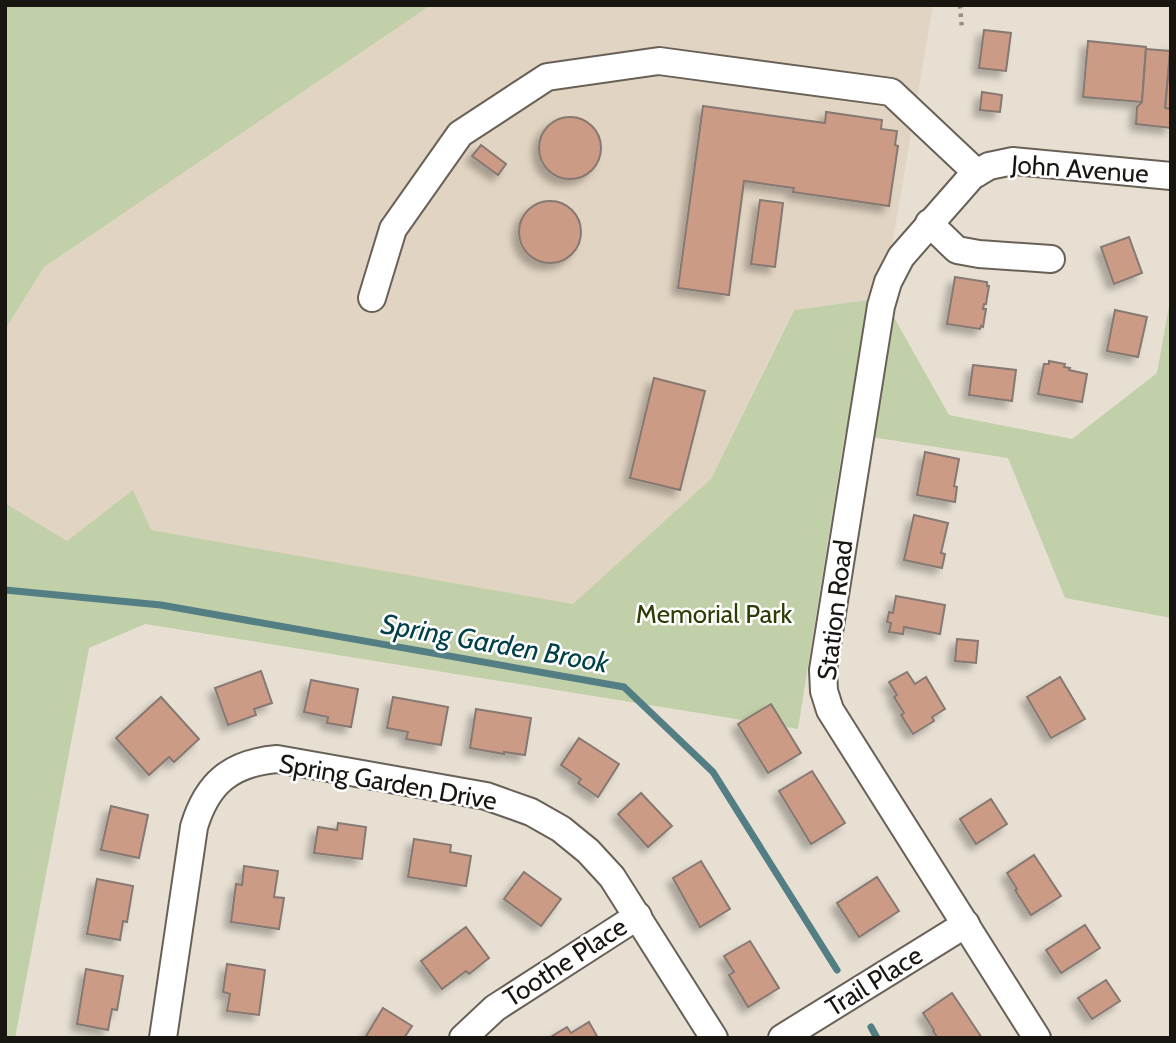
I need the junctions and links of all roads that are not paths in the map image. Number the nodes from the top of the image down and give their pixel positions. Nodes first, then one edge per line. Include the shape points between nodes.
1 (977, 173) junction
2 (1171, 176) edge
3 (929, 223) junction
4 (1051, 259) dead end
5 (372, 298) dead end
6 (638, 916) junction
7 (965, 924) junction
8 (163, 1038) edge
9 (463, 1038) edge
10 (713, 1038) edge
11 (782, 1038) edge
12 (1037, 1038) edge

1 - 2 street, John Avenue via 1013,161
1 - 3 street, John Avenue
1 - 5 street via 891,92 659,61 547,77 460,134 393,229
3 - 4 street via 957,250
3 - 7 street, Station Road via 901,257 881,306 823,670 824,691 830,710
6 - 8 street, Spring Garden Drive via 588,851 531,811 486,796 277,760 257,761 222,778 199,811
6 - 9 street, Toothe Place via 495,1008
6 - 10 street, Spring Garden Drive
7 - 11 street, Trail Place
7 - 12 street, Station Road

